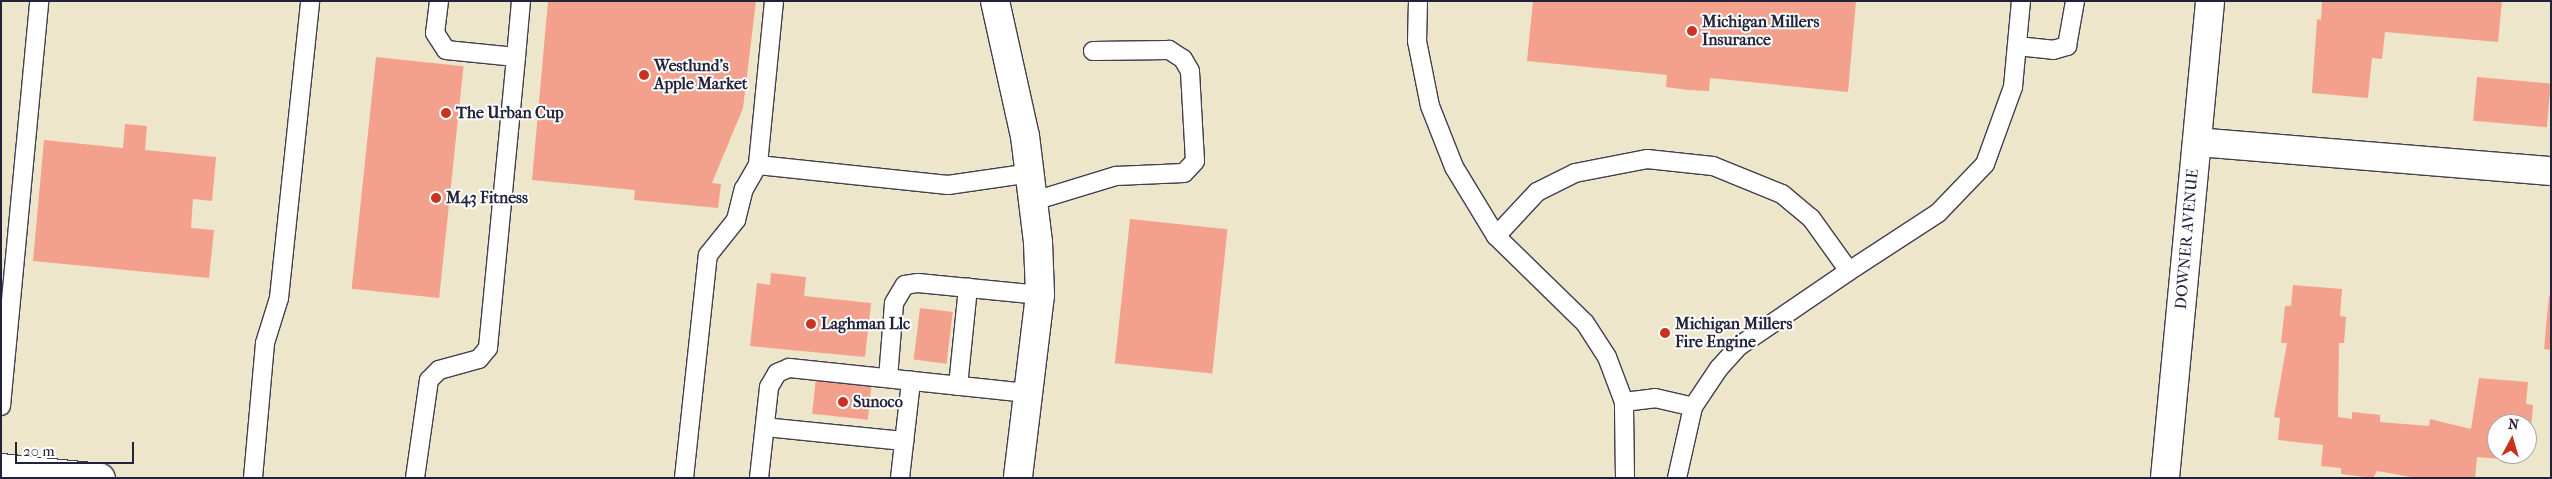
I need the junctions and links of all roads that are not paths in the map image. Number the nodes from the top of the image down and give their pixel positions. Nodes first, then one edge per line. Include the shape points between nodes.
1 (39, 1) edge
2 (310, 1) edge
3 (439, 1) edge
4 (522, 1) edge
5 (774, 1) edge
6 (996, 1) edge
7 (1418, 1) edge
8 (2022, 1) edge
9 (2075, 1) edge
10 (2210, 1) edge
11 (2017, 46) junction
12 (1093, 50) dead end
13 (516, 57) junction
14 (2197, 142) junction
15 (758, 165) junction
16 (2551, 171) edge
17 (1031, 173) junction
18 (1034, 201) junction
19 (1496, 236) junction
20 (1849, 271) junction
21 (968, 288) junction
22 (1040, 295) junction
23 (888, 378) junction
24 (911, 381) junction
25 (958, 386) junction
26 (1028, 393) junction
27 (1624, 402) junction
28 (1, 406) edge
29 (1693, 407) junction
30 (765, 427) junction
31 (904, 441) junction
32 (1, 468) edge
33 (101, 478) edge
34 (252, 478) edge
35 (415, 478) edge
36 (684, 478) edge
37 (759, 478) edge
38 (900, 478) edge
39 (1018, 478) edge
40 (1625, 478) edge
41 (1677, 478) edge
42 (2165, 478) edge

1 - 28 lane
2 - 34 lane via 279,298 265,344
3 - 13 lane via 435,33 446,50
4 - 13 lane
5 - 15 lane
6 - 17 street
7 - 19 lane via 1417,41 1430,106 1454,167
8 - 11 lane
9 - 11 lane via 2067,46 2053,50
10 - 14 street, DOWNER AVENUE
11 - 20 lane via 2013,87 1985,164 1938,213
12 - 18 lane via 1169,50 1183,59 1190,71 1195,160 1184,173 1116,176
13 - 35 lane via 488,348 478,359 440,370 429,380
14 - 16 street
14 - 42 street, DOWNER AVENUE
15 - 17 lane via 948,185
15 - 36 lane via 744,189 736,220 708,255
17 - 18 street
18 - 22 street
19 - 20 lane via 1537,192 1575,172 1647,159 1682,161 1714,166 1782,194 1811,218
19 - 27 lane via 1586,323 1607,356
20 - 29 lane via 1739,346
21 - 22 lane
21 - 23 lane via 918,283 898,291
21 - 25 lane
22 - 26 street
23 - 24 lane
23 - 30 lane via 789,368 777,373 769,387
24 - 25 lane
24 - 31 lane
25 - 26 lane
26 - 39 street
27 - 29 lane via 1655,398
27 - 40 lane
29 - 41 lane
30 - 31 lane
30 - 37 lane
31 - 38 lane
32 - 33 street

